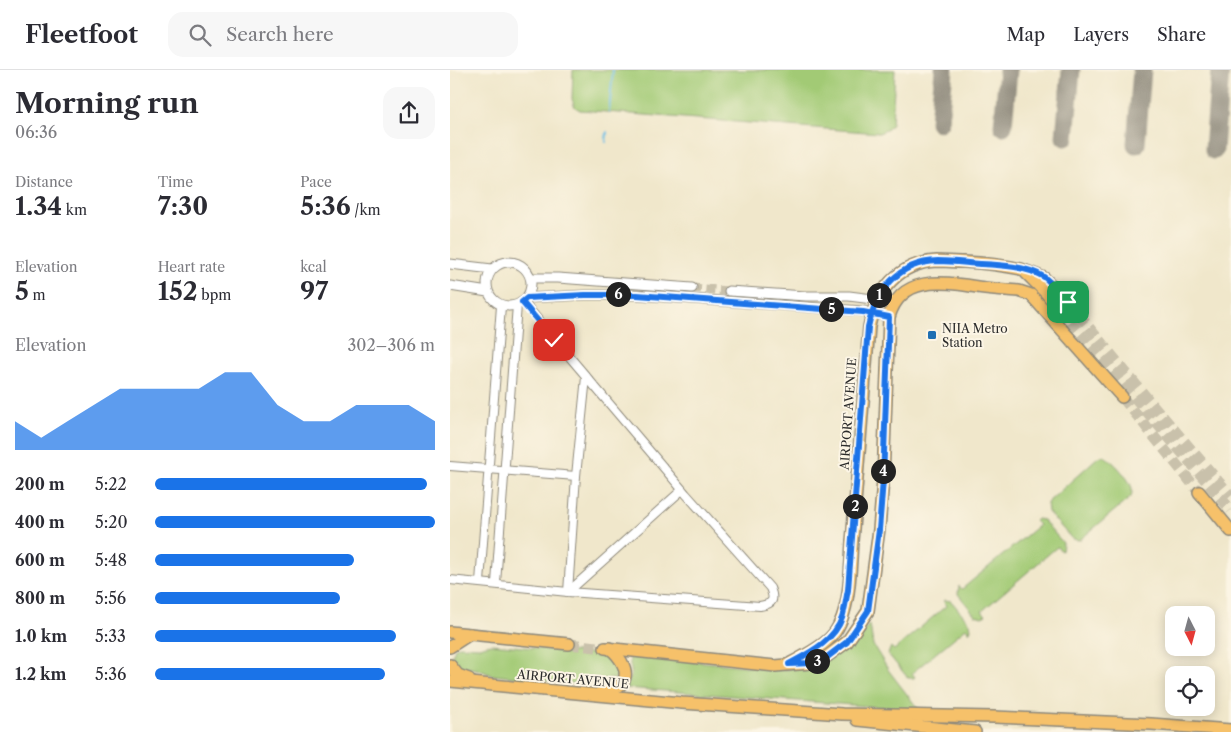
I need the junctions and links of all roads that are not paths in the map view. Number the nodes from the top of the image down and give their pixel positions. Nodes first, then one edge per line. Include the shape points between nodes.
1 (450, 264) edge
2 (492, 268) junction
3 (531, 278) junction
4 (450, 286) edge
5 (692, 288) tunnel mouth
6 (488, 292) junction
7 (522, 302) junction
8 (896, 302) junction
9 (737, 303) junction
10 (501, 306) junction
11 (1063, 306) tunnel mouth
12 (889, 317) junction
13 (586, 378) junction
14 (1122, 397) tunnel mouth
15 (450, 466) edge
16 (489, 468) junction
17 (506, 470) junction
18 (576, 476) junction
19 (682, 490) junction
20 (1199, 492) tunnel mouth
21 (1231, 531) edge
22 (450, 580) edge
23 (480, 582) junction
24 (496, 584) junction
25 (568, 592) junction
26 (450, 632) edge
27 (470, 634) junction
28 (569, 644) tunnel mouth
29 (450, 647) edge
30 (789, 664) junction
31 (450, 666) edge
32 (450, 681) edge
33 (485, 685) junction
34 (597, 694) junction
35 (842, 714) junction
36 (1231, 730) edge
37 (975, 732) edge

1 - 2 street
2 - 3 street via 504,262 518,263
2 - 6 street via 487,279
3 - 5 street
3 - 7 street via 532,285
4 - 6 street
6 - 10 street
7 - 9 street via 616,294
7 - 10 street
7 - 13 street
7 - 17 street
8 - 9 street via 849,296 734,291
8 - 12 main road
8 - 14 main road via 911,288 930,283 1025,292 1041,305
9 - 12 street via 863,312
10 - 16 street
11 - 30 main road, AIRPORT AVENUE, bridge via 1044,278 1003,265 937,261 917,265 887,284 874,305 868,327 848,590 842,619 831,637
12 - 30 main road, AIRPORT AVENUE via 879,530 868,611 847,642 826,658 811,663
13 - 18 street
13 - 19 street
15 - 16 street
16 - 17 street
16 - 23 street
17 - 18 street
17 - 24 street
18 - 25 street
19 - 25 street
19 - 25 street via 770,588 773,596 768,605
20 - 21 main road
22 - 23 street
23 - 24 street
24 - 25 street
26 - 27 main road
27 - 28 main road
27 - 29 main road
30 - 34 main road, AIRPORT AVENUE via 775,666 607,648 624,664 624,680 619,686
31 - 33 main road via 458,675
32 - 33 main road, AIRPORT AVENUE
33 - 34 main road, AIRPORT AVENUE
34 - 35 main road, AIRPORT AVENUE
35 - 36 main road, AIRPORT AVENUE via 994,717
35 - 37 main road, AIRPORT AVENUE via 865,722

